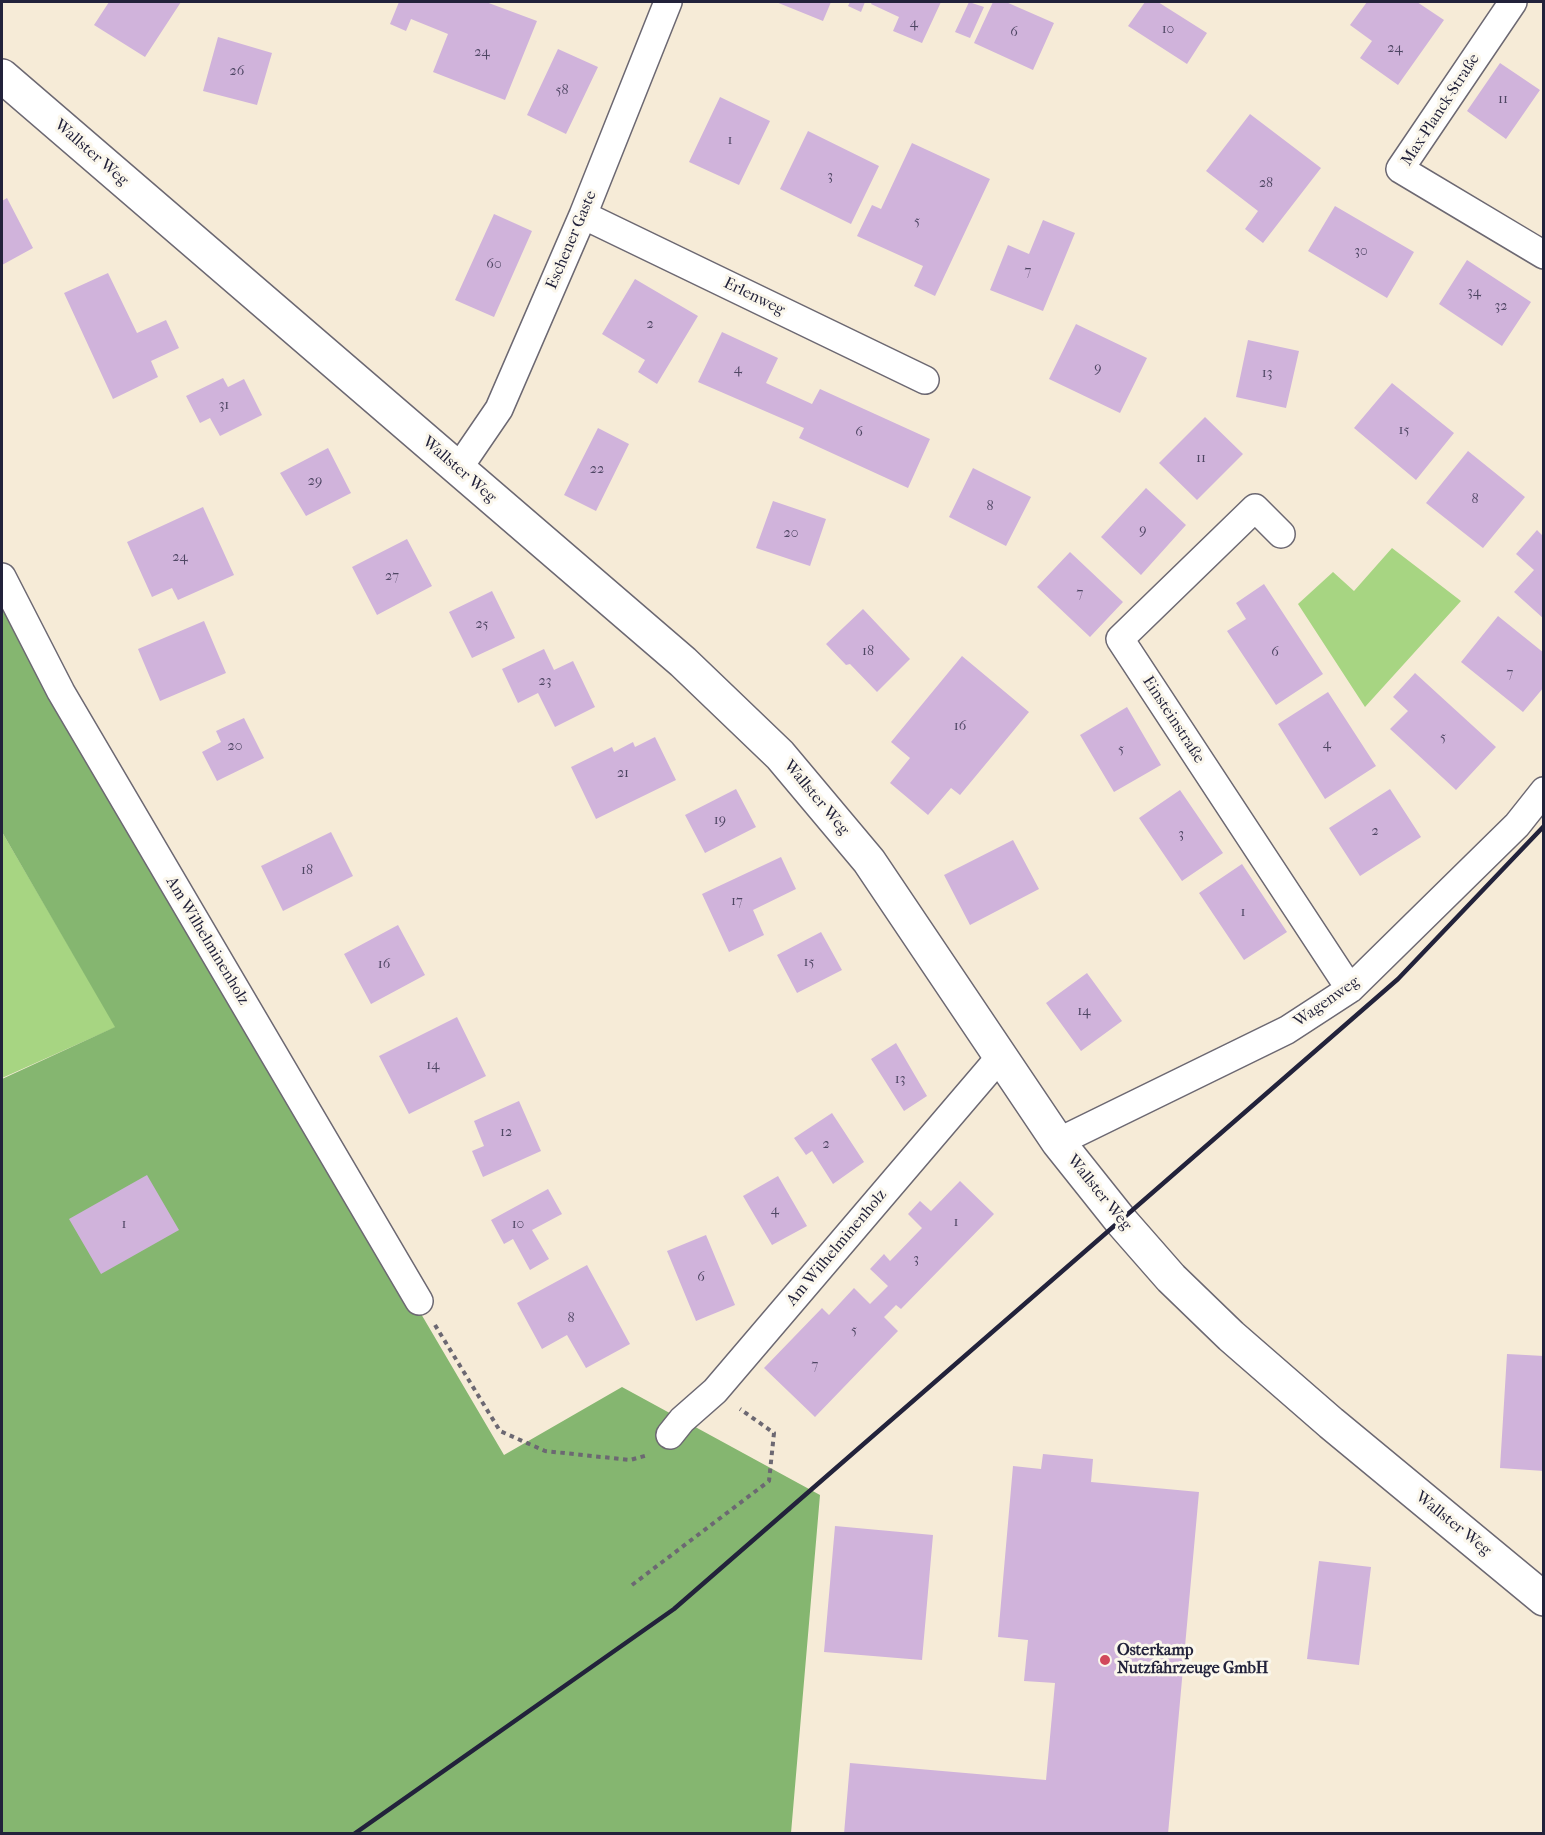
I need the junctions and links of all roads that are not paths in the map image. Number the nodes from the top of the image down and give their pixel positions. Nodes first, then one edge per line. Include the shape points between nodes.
1 (668, 2) edge
2 (1513, 2) edge
3 (2, 76) edge
4 (583, 215) junction
5 (1544, 255) edge
6 (925, 380) dead end
7 (459, 469) junction
8 (1281, 534) dead end
9 (2, 577) edge
10 (1544, 791) edge
11 (1350, 989) junction
12 (1000, 1057) junction
13 (1058, 1142) junction
14 (420, 1301) road end
15 (670, 1435) road end
16 (1544, 1599) edge

1 - 4 street, Eschener Gaste
2 - 5 street, Max-Planck-Straße via 1400,169
3 - 7 street, Wallster Weg
4 - 6 street, Erlenweg
4 - 7 street, Eschener Gaste via 500,409
7 - 12 street, Wallster Weg via 683,662 780,755 869,861
8 - 11 street, Einsteinstraße via 1255,508 1120,639
9 - 14 street, Am Wilhelminenholz via 61,692
10 - 11 street, Wagenweg via 1517,825
11 - 13 street, Wagenweg via 1287,1030
12 - 13 street, Wallster Weg
12 - 15 street, Am Wilhelminenholz via 715,1391
13 - 16 street, Wallster Weg via 1171,1278 1231,1336

